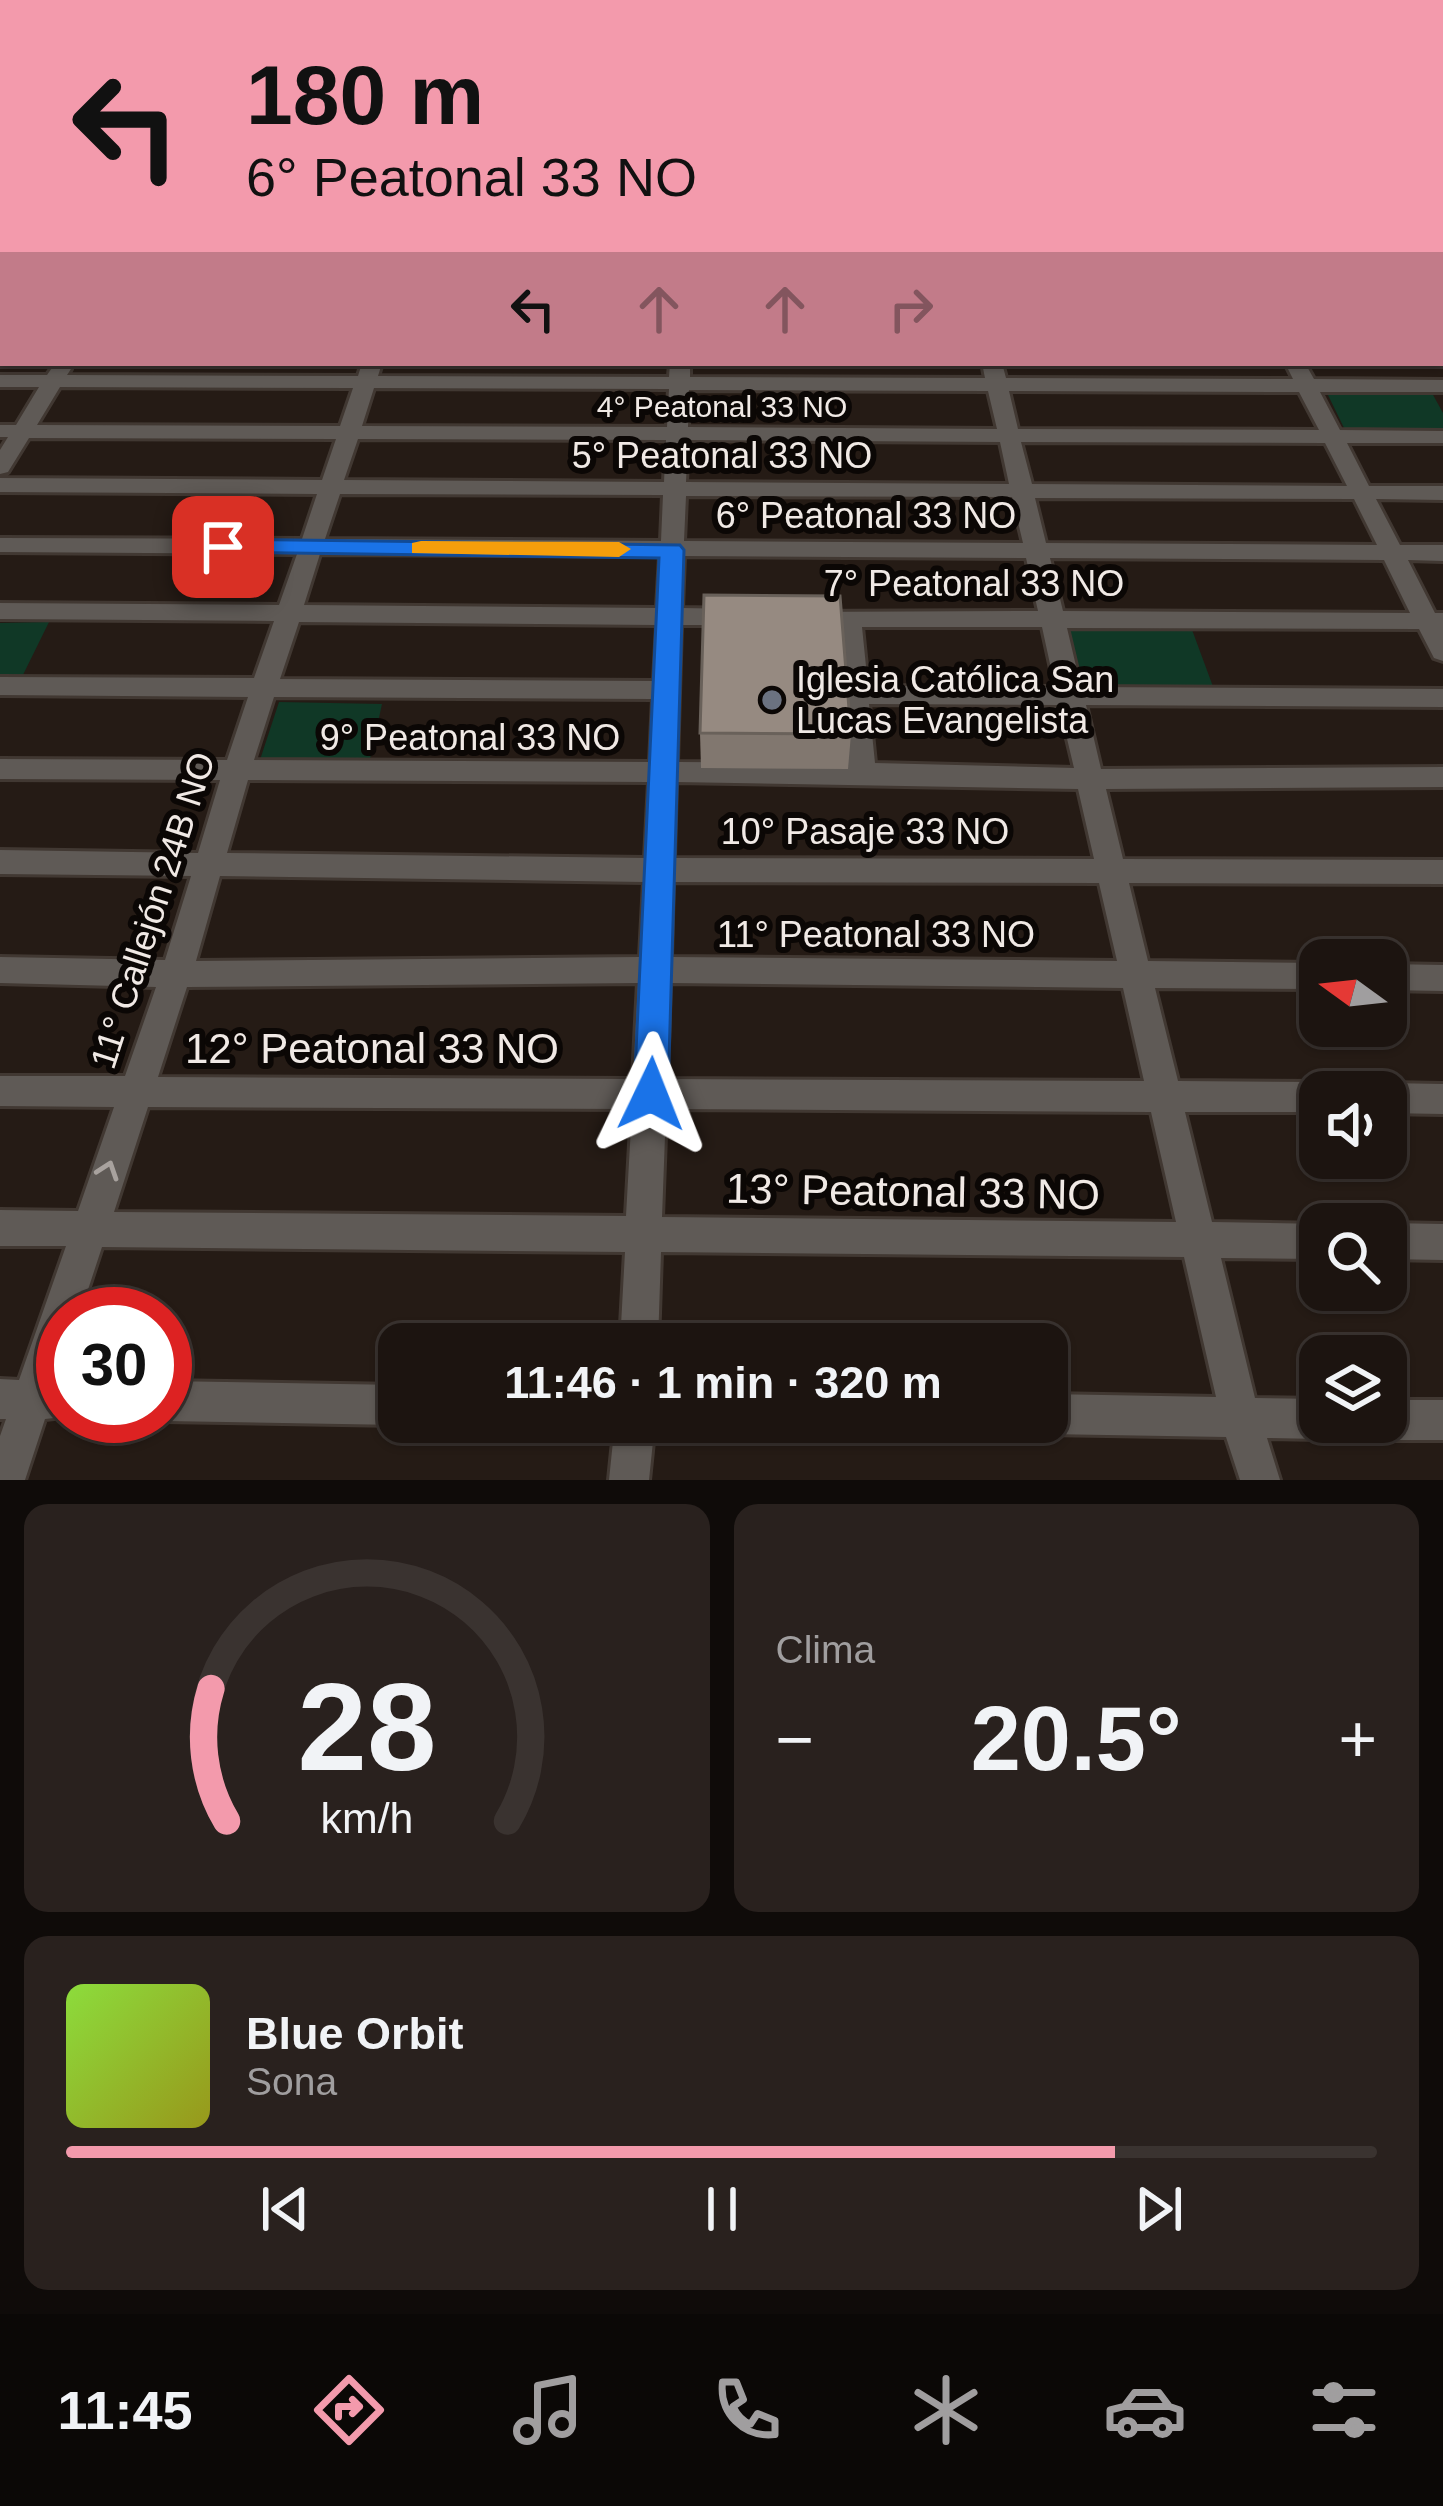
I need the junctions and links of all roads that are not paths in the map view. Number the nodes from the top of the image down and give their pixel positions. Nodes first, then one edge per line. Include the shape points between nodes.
1 (1296, 366) edge
2 (59, 372) edge
3 (369, 373) edge
4 (679, 374) edge
5 (995, 375) edge
6 (0, 381) edge
7 (1306, 386) junction
8 (1443, 386) edge
9 (11, 431) edge
10 (348, 434) junction
11 (676, 436) junction
12 (1334, 437) junction
13 (1443, 437) edge
14 (1009, 438) junction
15 (0, 467) edge
16 (0, 485) edge
17 (331, 488) junction
18 (672, 491) junction
19 (1022, 493) junction
20 (1443, 493) edge
21 (1361, 494) junction
22 (0, 545) edge
23 (311, 548) junction
24 (672, 550) junction
25 (1036, 552) junction
26 (1392, 553) junction
27 (1443, 553) edge
28 (0, 611) edge
29 (290, 614) junction
30 (669, 617) junction
31 (849, 618) junction
32 (1052, 619) junction
33 (1435, 621) edge
34 (1443, 652) edge
35 (0, 686) edge
36 (266, 686) junction
37 (666, 690) junction
38 (855, 695) junction
39 (1070, 696) junction
40 (1443, 698) edge
41 (0, 769) edge
42 (862, 772) junction
43 (236, 773) junction
44 (663, 775) junction
45 (1443, 777) edge
46 (1090, 779) junction
47 (0, 862) edge
48 (208, 863) junction
49 (1111, 869) junction
50 (658, 870) junction
51 (1443, 872) edge
52 (0, 970) edge
53 (654, 970) junction
54 (176, 974) junction
55 (1136, 974) junction
56 (1299, 976) edge
57 (1407, 977) edge
58 (1443, 978) edge
59 (0, 1091) edge
60 (134, 1092) junction
61 (651, 1094) junction
62 (1164, 1095) junction
63 (1299, 1097) edge
64 (1407, 1098) edge
65 (1443, 1099) edge
66 (0, 1228) edge
67 (88, 1228) junction
68 (643, 1231) junction
69 (1198, 1240) junction
70 (1299, 1241) edge
71 (1407, 1241) edge
72 (1443, 1242) edge
73 (640, 1323) edge
74 (32, 1399) edge
75 (192, 1402) edge
76 (378, 1406) edge
77 (1068, 1414) edge
78 (1240, 1418) junction
79 (1299, 1419) edge
80 (1407, 1420) edge
81 (1443, 1420) edge
82 (633, 1443) edge
83 (5, 1480) edge
84 (629, 1480) edge
85 (1260, 1480) edge

1 - 7 street
2 - 3 street
2 - 6 street
2 - 9 street
3 - 4 street
3 - 10 street, 11° Callejón 24B NO
4 - 5 street
4 - 11 street
5 - 7 street
5 - 14 street
7 - 8 street
7 - 12 street
9 - 10 street, 4° Peatonal 33 NO
9 - 15 street
10 - 11 street, 4° Peatonal 33 NO
10 - 17 street, 11° Callejón 24B NO
11 - 14 street, 4° Peatonal 33 NO
11 - 18 street
12 - 13 street, 4° Peatonal 33 NO
12 - 14 street, 4° Peatonal 33 NO
12 - 21 street
14 - 19 street
16 - 17 street, 5° Peatonal 33 NO
17 - 18 street, 5° Peatonal 33 NO
17 - 23 street, 11° Callejón 24B NO
18 - 19 street, 5° Peatonal 33 NO
18 - 24 street
19 - 21 street, 5° Peatonal 33 NO
19 - 25 street
20 - 21 street, 5° Peatonal 33 NO
21 - 26 street
22 - 23 street, 6° Peatonal 33 NO
23 - 24 street, 6° Peatonal 33 NO
23 - 29 street, 11° Callejón 24B NO
24 - 25 street, 6° Peatonal 33 NO
24 - 30 street
25 - 26 street, 6° Peatonal 33 NO
25 - 32 street
26 - 27 street, 6° Peatonal 33 NO
26 - 33 street
28 - 29 street, 7° Peatonal 33 NO
29 - 30 street, 7° Peatonal 33 NO
29 - 36 street, 11° Callejón 24B NO
30 - 31 street, 7° Peatonal 33 NO
30 - 37 street
31 - 32 street, 7° Peatonal 33 NO
31 - 38 street
32 - 33 street, 7° Peatonal 33 NO
32 - 39 street
33 - 34 street
35 - 36 street
36 - 37 street
36 - 43 street, 11° Callejón 24B NO
37 - 44 street
38 - 39 street
38 - 42 street
39 - 40 street
39 - 46 street
41 - 43 street, 9° Peatonal 33 NO
42 - 44 street, 9° Peatonal 33 NO
42 - 46 street, 9° Peatonal 33 NO
43 - 44 street, 9° Peatonal 33 NO
43 - 48 street, 11° Callejón 24B NO
44 - 50 street
45 - 46 street, 9° Peatonal 33 NO
46 - 49 street
47 - 48 street, 10° Pasaje 33 NO
48 - 50 street, 10° Pasaje 33 NO
48 - 54 street, 11° Callejón 24B NO
49 - 50 street, 10° Pasaje 33 NO
49 - 51 street, 10° Pasaje 33 NO
49 - 55 street
50 - 53 street
52 - 54 street, 11° Peatonal 33 NO
53 - 54 street, 11° Peatonal 33 NO
53 - 55 street, 11° Peatonal 33 NO
53 - 61 street
54 - 60 street, 11° Callejón 24B NO
55 - 56 street, 11° Peatonal 33 NO
55 - 62 street
57 - 58 street
59 - 60 street, 12° Peatonal 33 NO
60 - 61 street, 12° Peatonal 33 NO
67 -> 60 street, 11° Callejón 24B NO
61 - 62 street, 12° Peatonal 33 NO
61 - 68 street
62 - 63 street, 12° Peatonal 33 NO
62 - 69 street
64 - 65 street
66 - 67 street, 13° Peatonal 33 NO
67 - 68 street, 13° Peatonal 33 NO
67 - 74 street, 11° Callejón 24B NO
68 - 69 street, 13° Peatonal 33 NO
68 - 73 street
69 - 70 street, 13° Peatonal 33 NO
69 - 78 street
71 - 72 street
74 - 83 street, 11° Callejón 24B NO
75 - 76 street
77 - 78 street
78 - 79 street
78 - 85 street
80 - 81 street
82 - 84 street

